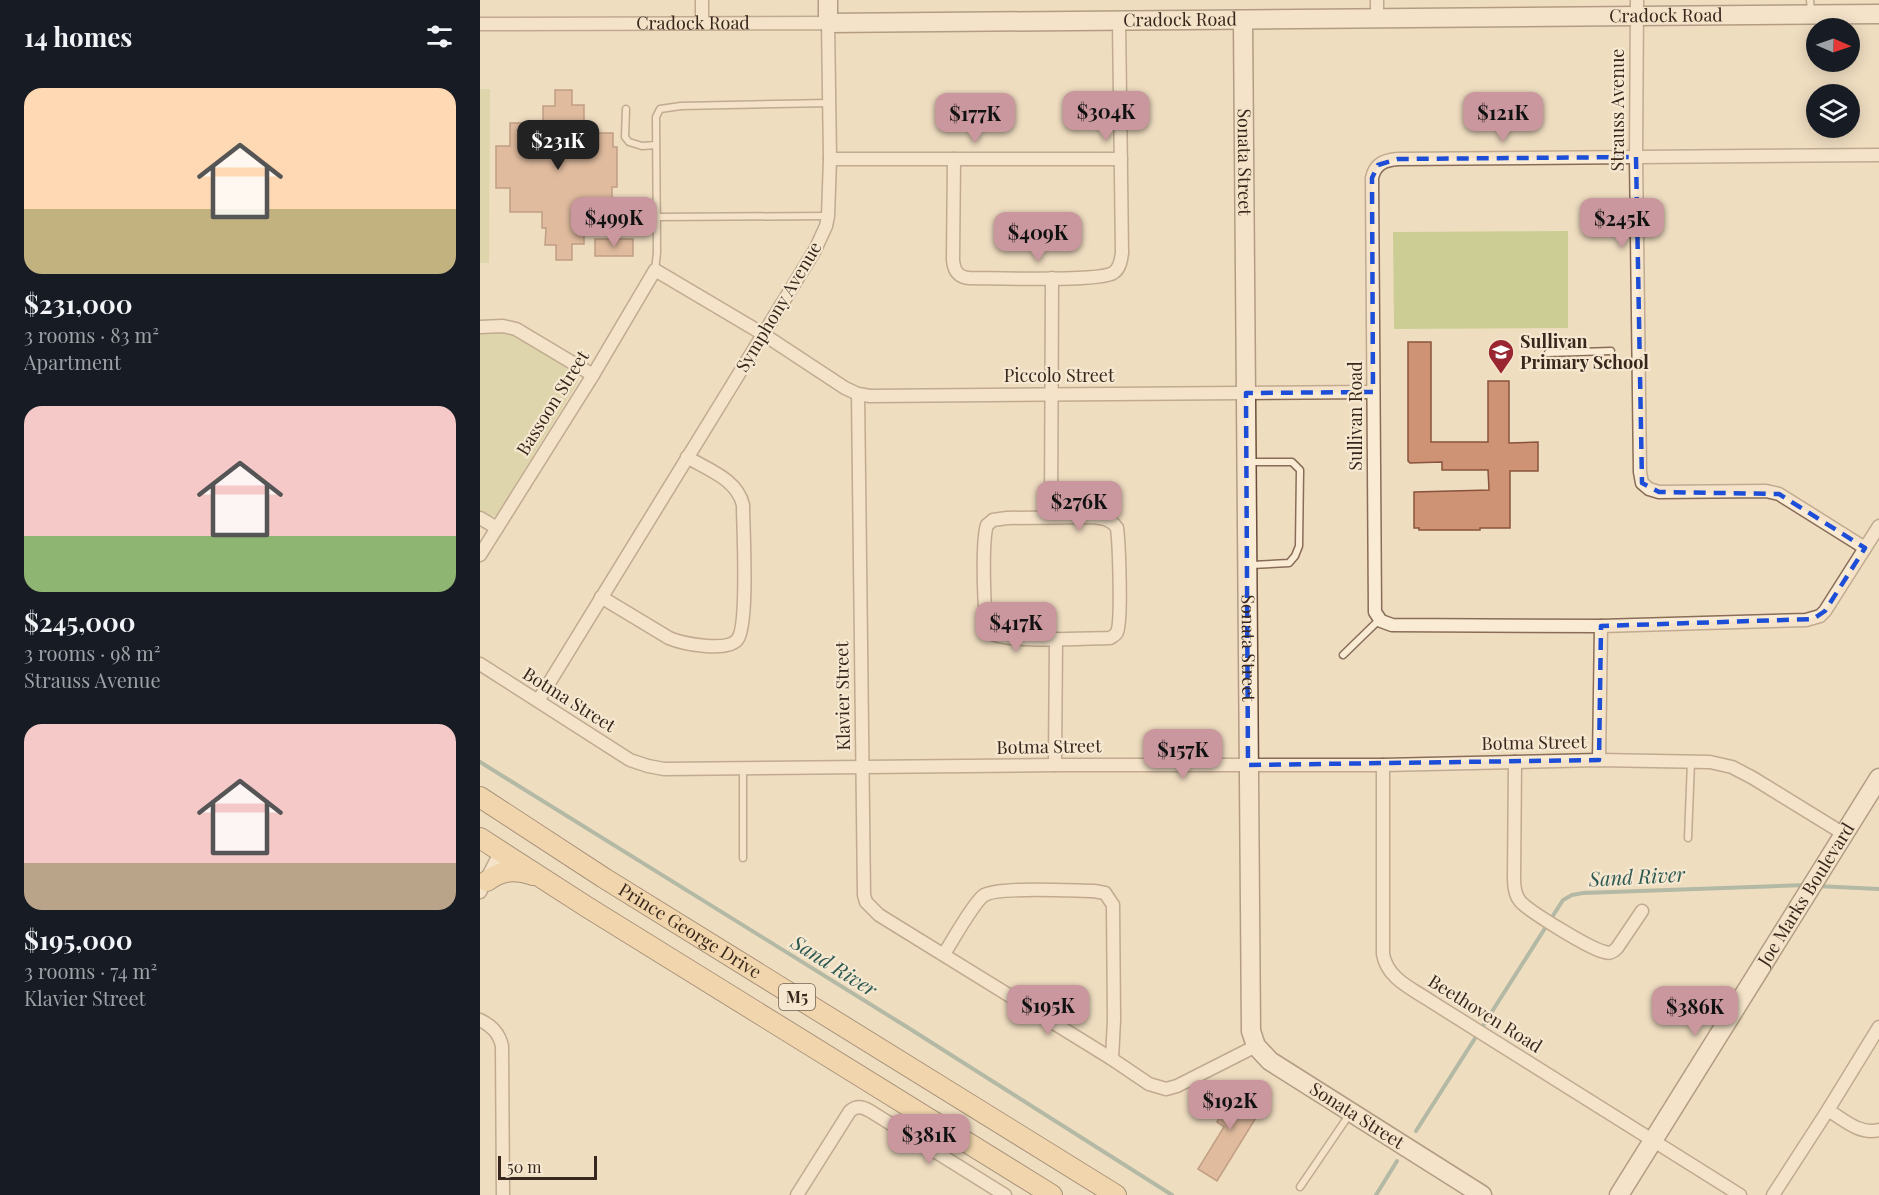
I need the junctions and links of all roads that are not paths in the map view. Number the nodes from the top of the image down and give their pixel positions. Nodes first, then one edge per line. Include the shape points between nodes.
1 (702, 0) edge
2 (828, 0) edge
3 (1377, 0) edge
4 (1810, 8) edge
5 (1636, 9) edge
6 (1879, 14) edge
7 (1119, 20) junction
8 (1377, 20) junction
9 (1243, 21) junction
10 (702, 23) junction
11 (828, 23) junction
12 (480, 24) edge
13 (829, 104) junction
14 (626, 109) dead end
15 (657, 146) junction
16 (1879, 155) edge
17 (1636, 157) junction
18 (830, 159) junction
19 (954, 159) junction
20 (1121, 159) junction
21 (828, 216) junction
22 (657, 217) junction
23 (655, 270) junction
24 (1052, 278) junction
25 (480, 327) edge
26 (763, 334) junction
27 (1611, 351) dead end
28 (1548, 353) dead end
29 (592, 375) junction
30 (1373, 392) junction
31 (858, 393) junction
32 (1246, 393) junction
33 (1052, 394) junction
34 (687, 457) junction
35 (1246, 462) junction
36 (1051, 517) junction
37 (480, 518) edge
38 (1879, 526) edge
39 (497, 528) junction
40 (1865, 548) junction
41 (480, 555) edge
42 (1247, 565) junction
43 (601, 597) junction
44 (1379, 620) junction
45 (1601, 626) junction
46 (1056, 639) junction
47 (1343, 656) dead end
48 (480, 664) edge
49 (538, 701) junction
50 (1599, 760) junction
51 (1515, 762) junction
52 (1691, 762) junction
53 (1055, 765) junction
54 (1248, 765) junction
55 (1383, 765) junction
56 (743, 768) junction
57 (862, 768) junction
58 (1879, 778) edge
59 (480, 797) edge
60 (1844, 834) junction
61 (480, 838) edge
62 (1688, 838) dead end
63 (501, 851) junction
64 (743, 858) dead end
65 (483, 886) edge
66 (567, 893) junction
67 (1642, 911) dead end
68 (944, 954) junction
69 (480, 1020) edge
70 (1879, 1027) edge
71 (1257, 1046) junction
72 (1112, 1059) junction
73 (1828, 1110) junction
74 (1351, 1112) junction
75 (1879, 1130) edge
76 (1652, 1140) junction
77 (1300, 1187) dead end
78 (1477, 1194) edge
79 (503, 1195) edge
80 (797, 1195) edge
81 (1005, 1195) edge
82 (1052, 1195) edge
83 (1116, 1195) edge
84 (1619, 1195) edge
85 (1740, 1195) edge
86 (1773, 1195) edge

1 - 10 street
2 - 11 street, Symphony Avenue
3 - 8 street
4 - 5 street, Cradock Road
4 - 6 street, Cradock Road
5 - 8 street, Cradock Road
5 - 17 street, Strauss Avenue
7 - 9 street, Cradock Road
7 - 11 street, Cradock Road
7 - 20 street
8 - 9 street, Cradock Road
9 - 32 street, Sonata Street
10 - 11 street, Cradock Road
10 - 12 street, Cradock Road
11 - 13 street, Symphony Avenue
13 - 15 lane, Bassoon Street via 670,106 660,109 656,117
13 - 18 street, Symphony Avenue
14 - 15 lane via 628,142
15 - 22 lane, Bassoon Street
16 - 17 street, Sullivan Road
17 - 30 street, Sullivan Road via 1398,159 1378,165 1372,178
17 - 40 street, Strauss Avenue via 1642,483 1659,492 1779,494
18 - 19 street
18 - 21 street, Symphony Avenue
19 - 20 street
19 - 24 street via 956,273 969,278
20 - 24 street via 1119,268 1100,276
21 - 22 lane
21 - 26 street, Symphony Avenue via 815,250
22 - 23 lane, Bassoon Street
23 - 26 street
23 - 29 street, Bassoon Street
24 - 33 street
25 - 29 street via 516,329
26 - 31 street, Piccolo Street
26 - 34 street, Symphony Avenue
27 - 28 lane
29 - 39 street, Bassoon Street
30 - 32 street, Piccolo Street
30 - 44 street, Sullivan Road via 1375,609
31 - 33 street, Piccolo Street
31 - 57 street, Klavier Street
32 - 33 street, Piccolo Street
32 - 35 street, Sonata Street
33 - 36 street
34 - 43 street, Symphony Avenue
34 - 43 street via 731,483 741,496 741,635 734,643 691,645 669,638
35 - 42 street, Sonata Street
35 - 42 lane via 1292,462 1300,470 1299,546 1295,556 1289,563
36 - 46 street via 1107,519 1113,522 1118,534 1117,632 1110,638
36 - 46 street via 1007,518 987,525 986,622 989,632 999,637
37 - 39 street
38 - 40 street
39 - 41 street, Bassoon Street
40 - 45 street via 1825,611 1813,619
42 - 54 street, Sonata Street
43 - 49 street, Symphony Avenue
44 - 45 street via 1392,625
44 - 47 lane
45 - 50 street
46 - 53 street
48 - 49 street, Botma Street
49 - 56 street, Botma Street via 640,764 664,769
50 - 51 street, Botma Street
50 - 52 street, Botma Street
51 - 55 street, Botma Street
51 - 67 street via 1515,891 1521,903 1602,952 1613,952
52 - 60 street, Botma Street via 1732,767
52 - 62 lane
53 - 54 street, Botma Street
53 - 57 street, Botma Street
54 - 55 street, Botma Street
54 - 71 street, Sonata Street via 1250,1023
55 - 76 street, Beethoven Road via 1386,966 1398,980
56 - 57 street, Botma Street
56 - 64 lane
57 - 68 street, Klavier Street via 866,902 879,915
58 - 60 street, Joe Marks Boulevard
59 - 83 main road, Prince George Drive / M5
60 - 76 street, Joe Marks Boulevard
61 - 63 main road, Prince George Drive / M5
63 - 65 street
63 - 66 main road, Prince George Drive / M5
65 - 66 main road via 503,872 517,870
66 - 82 main road, Prince George Drive / M5
68 - 72 street, Klavier Street
68 - 72 street via 978,901 987,894 1105,893 1113,906 1114,918
69 - 79 street via 494,1029 502,1046
70 - 73 street
71 - 72 street, Klavier Street via 1170,1089 1154,1087
71 - 74 street, Sonata Street via 1270,1061
73 - 75 street via 1858,1129
73 - 86 street
74 - 77 lane
74 - 78 street, Sonata Street
76 - 84 street, Joe Marks Boulevard
76 - 85 street, Beethoven Road
80 - 81 street via 850,1111 860,1106

